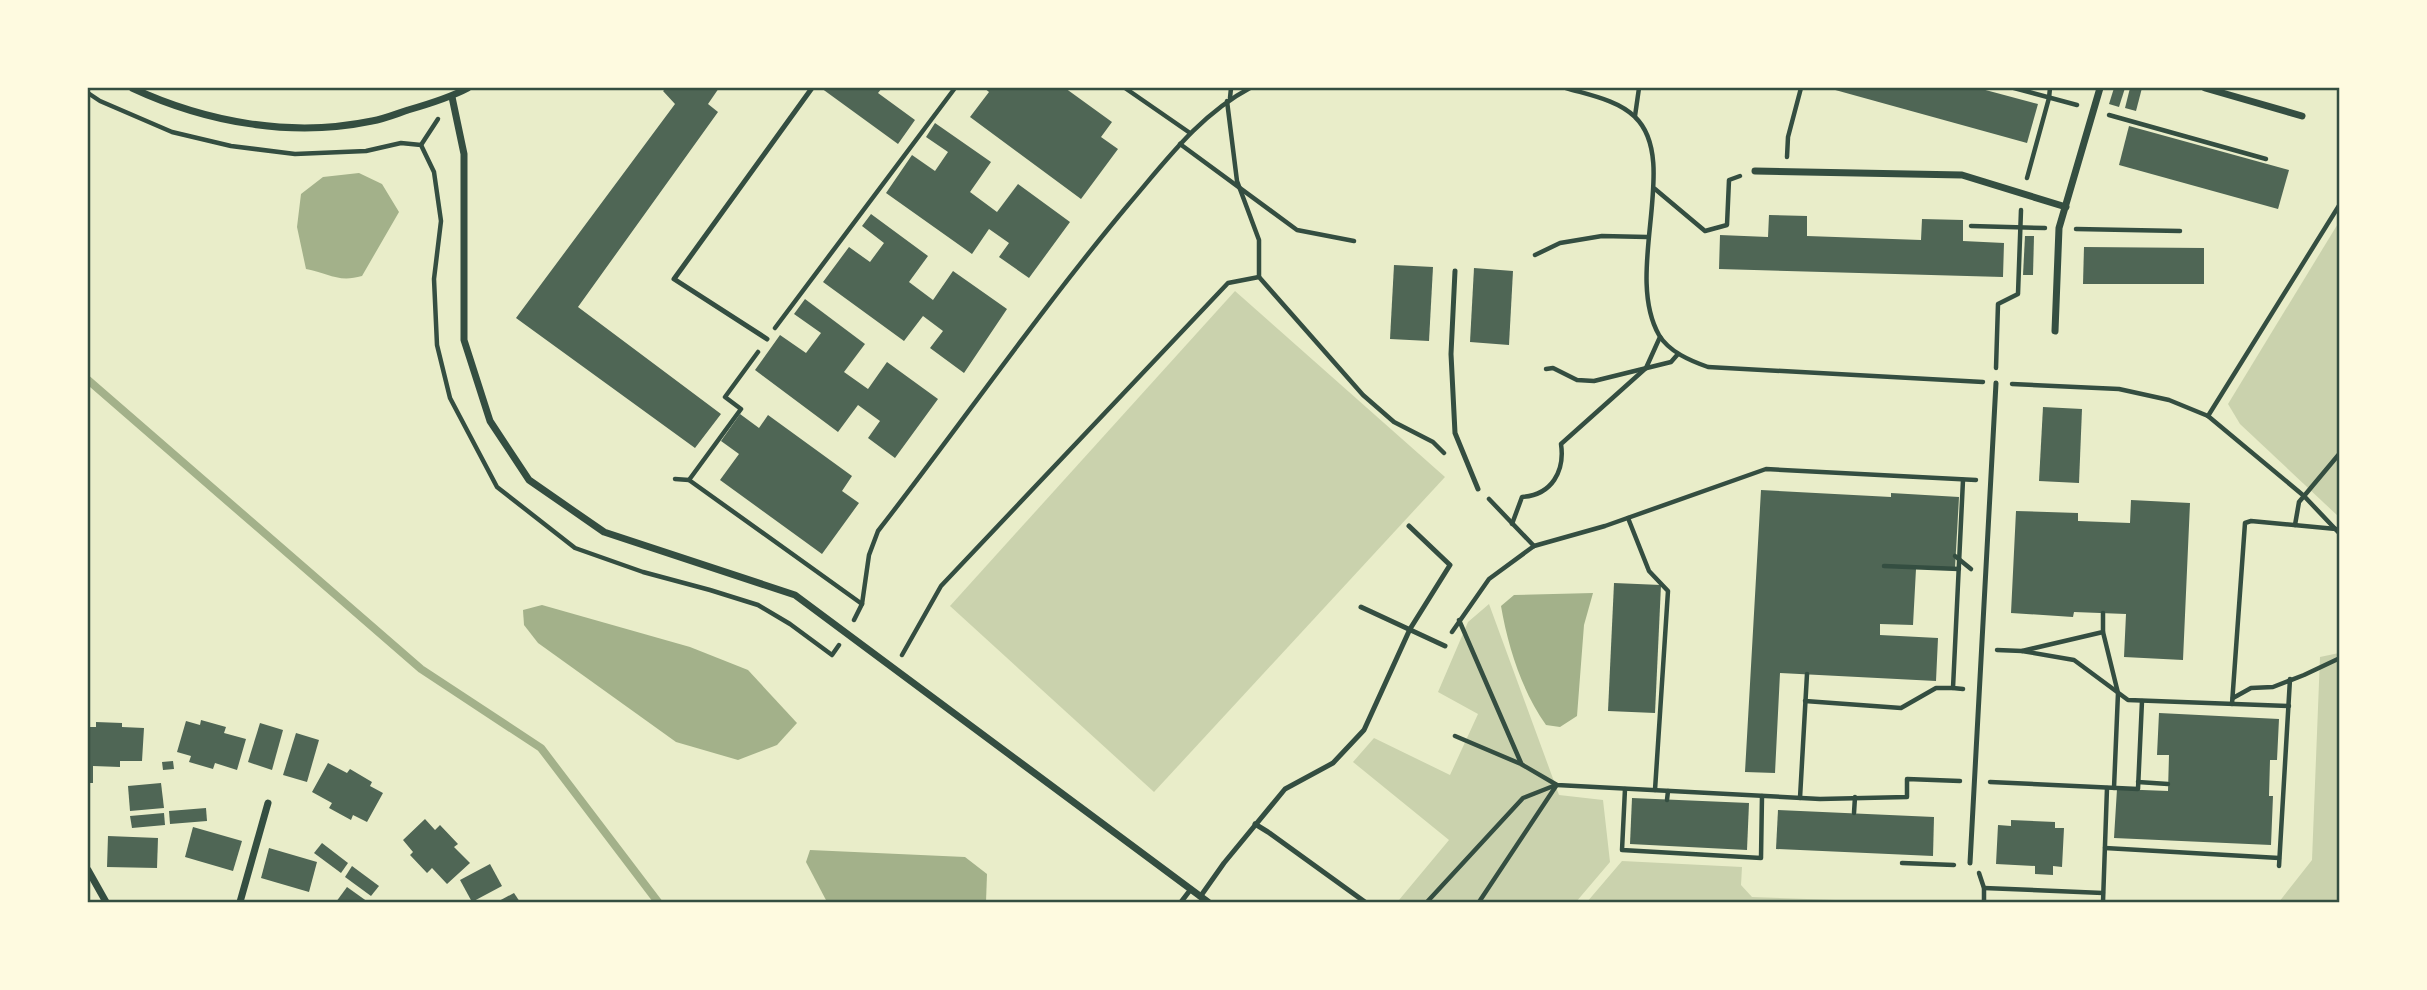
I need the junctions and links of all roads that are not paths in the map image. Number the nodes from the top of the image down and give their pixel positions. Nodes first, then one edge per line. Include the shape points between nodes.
1 (132, 88) edge
2 (468, 88) edge
3 (812, 88) edge
4 (2100, 88) edge
5 (2205, 88) edge
6 (452, 97) junction
7 (2302, 116) dead end
8 (1755, 172) road end
9 (2066, 207) junction
10 (1455, 271) dead end
11 (2055, 331) dead end
12 (767, 339) road end
13 (1996, 383) road end
14 (1478, 489) road end
15 (1409, 526) dead end
16 (1361, 607) dead end
17 (1410, 629) junction
18 (1445, 646) road end
19 (268, 803) dead end
20 (1255, 824) junction
21 (1970, 863) road end
22 (88, 870) edge
23 (1191, 889) junction
24 (1200, 897) junction
25 (106, 902) edge
26 (240, 902) edge
27 (1181, 902) edge
28 (1208, 902) edge
29 (1365, 902) edge

1 - 6 street via 228,121 308,128 372,121
2 - 6 street
3 - 12 lane via 674,279
4 - 9 street
5 - 7 street
6 - 23 street via 464,154 464,340 490,421 528,480 604,532 795,595
8 - 9 street via 1962,175
9 - 11 street via 2059,228
10 - 14 lane via 1451,354 1455,433
13 - 21 lane
15 - 17 lane via 1450,565
16 - 17 lane
17 - 18 lane
17 - 20 lane via 1364,730 1333,763 1285,789
19 - 26 street
20 - 24 lane
20 - 29 lane
22 - 25 street
23 - 24 street
23 - 27 lane
24 - 28 street

